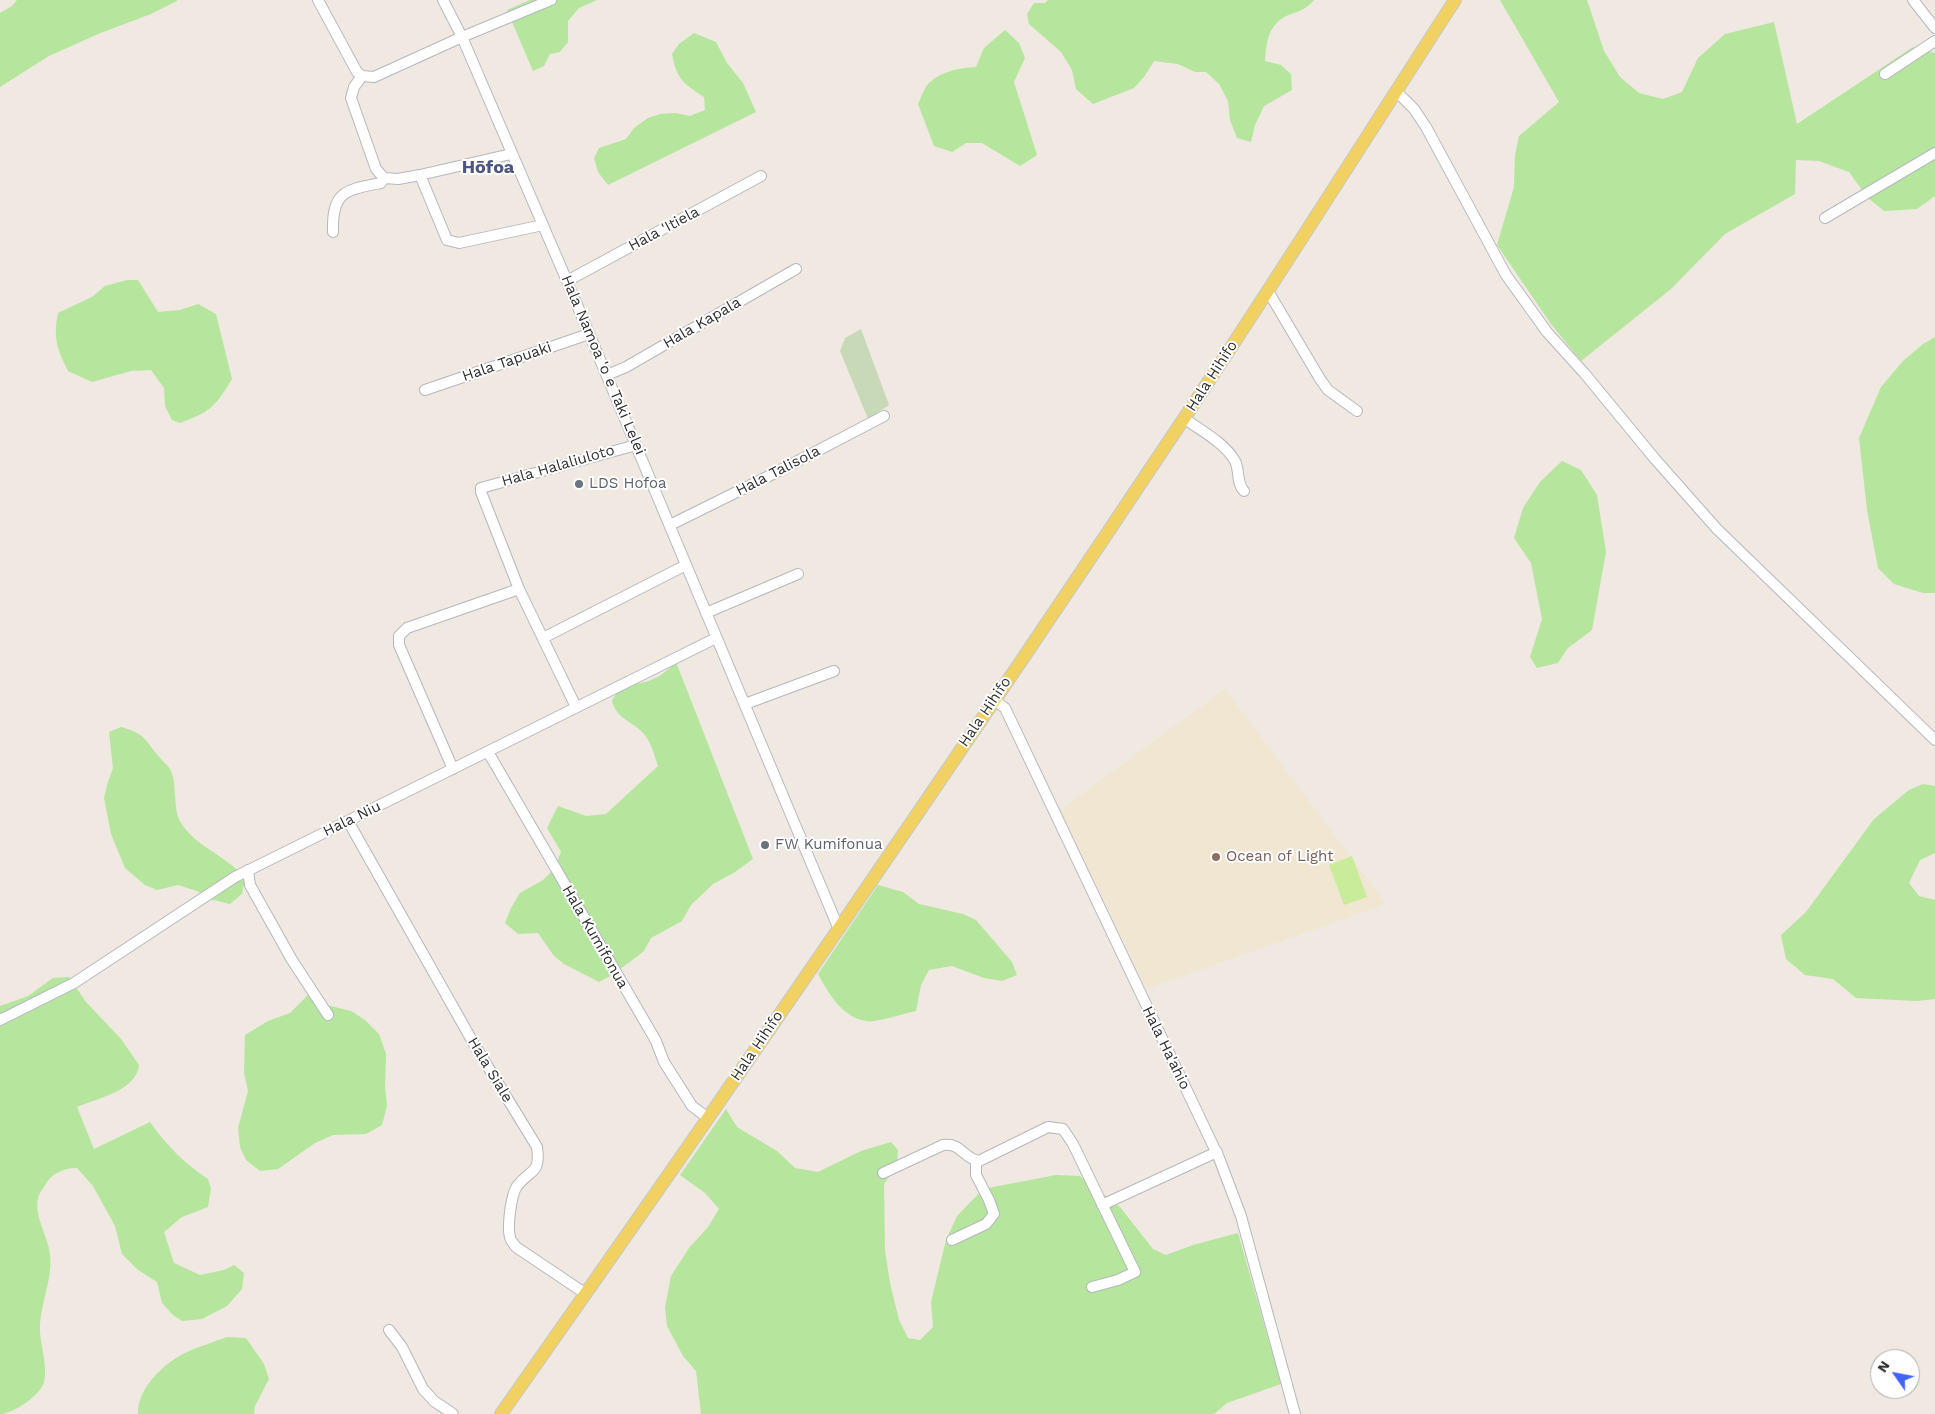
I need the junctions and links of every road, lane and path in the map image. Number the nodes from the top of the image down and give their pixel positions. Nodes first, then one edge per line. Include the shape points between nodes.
1 (318, 0) edge
2 (443, 0) edge
3 (551, 0) edge
4 (1455, 0) edge
5 (1913, 0) edge
6 (1935, 28) edge
7 (462, 38) junction
8 (1935, 41) edge
9 (1885, 74) dead end
10 (362, 76) junction
11 (1396, 91) junction
12 (1935, 153) edge
13 (511, 154) junction
14 (420, 175) junction
15 (761, 176) dead end
16 (384, 178) junction
17 (1825, 218) dead end
18 (543, 225) junction
19 (333, 232) dead end
20 (796, 269) dead end
21 (568, 281) junction
22 (1268, 291) junction
23 (589, 334) junction
24 (607, 375) junction
25 (425, 390) dead end
26 (1357, 411) dead end
27 (884, 416) dead end
28 (1184, 418) junction
29 (636, 445) junction
30 (1244, 491) dead end
31 (670, 525) junction
32 (686, 565) junction
33 (798, 574) dead end
34 (519, 589) junction
35 (706, 613) junction
36 (542, 638) junction
37 (716, 638) junction
38 (834, 671) dead end
39 (994, 700) junction
40 (745, 704) junction
41 (576, 707) junction
42 (1935, 740) edge
43 (488, 752) junction
44 (453, 769) junction
45 (348, 821) junction
46 (248, 870) junction
47 (838, 927) junction
48 (328, 1015) dead end
49 (0, 1020) edge
50 (708, 1118) junction
51 (1216, 1152) junction
52 (976, 1161) junction
53 (883, 1173) dead end
54 (1102, 1206) junction
55 (952, 1240) dead end
56 (1092, 1287) dead end
57 (586, 1294) junction
58 (389, 1330) dead end
59 (452, 1414) edge
60 (501, 1414) edge
61 (1295, 1414) edge

1 - 10 street
2 - 7 street, Hala Namoa 'o e Taki Lelei
3 - 7 street
4 - 11 main road, Hala Hihifo
5 - 6 street
7 - 10 street via 374,77
7 - 13 street, Hala Namoa 'o e Taki Lelei
8 - 9 street
10 - 16 street via 354,87 352,98 376,169
11 - 22 main road, Hala Hihifo
11 - 42 street via 1426,127 1506,275 1547,332 1718,529
12 - 17 street
13 - 14 street
13 - 18 street, Hala Namoa 'o e Taki Lelei
14 - 16 street
14 - 18 street via 447,240 459,243
15 - 21 street, Hala 'Itiela
16 - 19 street via 381,183 350,189 338,199 332,214
18 - 21 street, Hala Namoa 'o e Taki Lelei
20 - 24 street, Hala Kapala
21 - 23 street, Hala Namoa 'o e Taki Lelei
22 - 26 street via 1328,390
22 - 28 main road, Hala Hihifo
23 - 24 street, Hala Namoa 'o e Taki Lelei
23 - 25 street, Hala Tapuaki
24 - 29 street, Hala Namoa 'o e Taki Lelei
27 - 31 street, Hala Talisola
28 - 30 street via 1229,452
28 - 39 main road, Hala Hihifo
29 - 31 street, Hala Namoa 'o e Taki Lelei
29 - 34 street, Hala Halaliuloto via 481,488
31 - 32 street, Hala Namoa 'o e Taki Lelei
32 - 35 street, Hala Namoa 'o e Taki Lelei
32 - 36 street
33 - 35 street
34 - 36 street
34 - 44 street via 407,628 399,636 399,645
35 - 37 street, Hala Namoa 'o e Taki Lelei
36 - 41 street
37 - 40 street, Hala Namoa 'o e Taki Lelei
37 - 41 street, Hala Niu
38 - 40 street
39 - 47 main road, Hala Hihifo
39 - 51 street, Hala Ha'ahio via 1005,708
40 - 47 street, Hala Namoa 'o e Taki Lelei
41 - 43 street, Hala Niu
43 - 44 street, Hala Niu
43 - 50 street, Hala Kumifonua via 656,1040 664,1062 692,1106
44 - 45 street, Hala Niu
45 - 46 street, Hala Niu
45 - 57 street, Hala Siale via 474,1044 537,1147 539,1161 533,1173 517,1186 511,1200 510,1237 516,1247
46 - 48 street via 250,885 292,960
46 - 49 street, Hala Niu via 74,983
47 - 50 main road, Hala Hihifo
50 - 57 main road, Hala Hihifo
51 - 54 street
51 - 61 street, Hala Ha'ahio via 1241,1216
52 - 53 street via 959,1147 943,1145
52 - 54 street via 1048,1127 1063,1129
52 - 55 street via 976,1175 994,1214 986,1224
54 - 56 street via 1135,1272
57 - 60 main road, Hala Hihifo
58 - 59 street via 402,1347 423,1389

